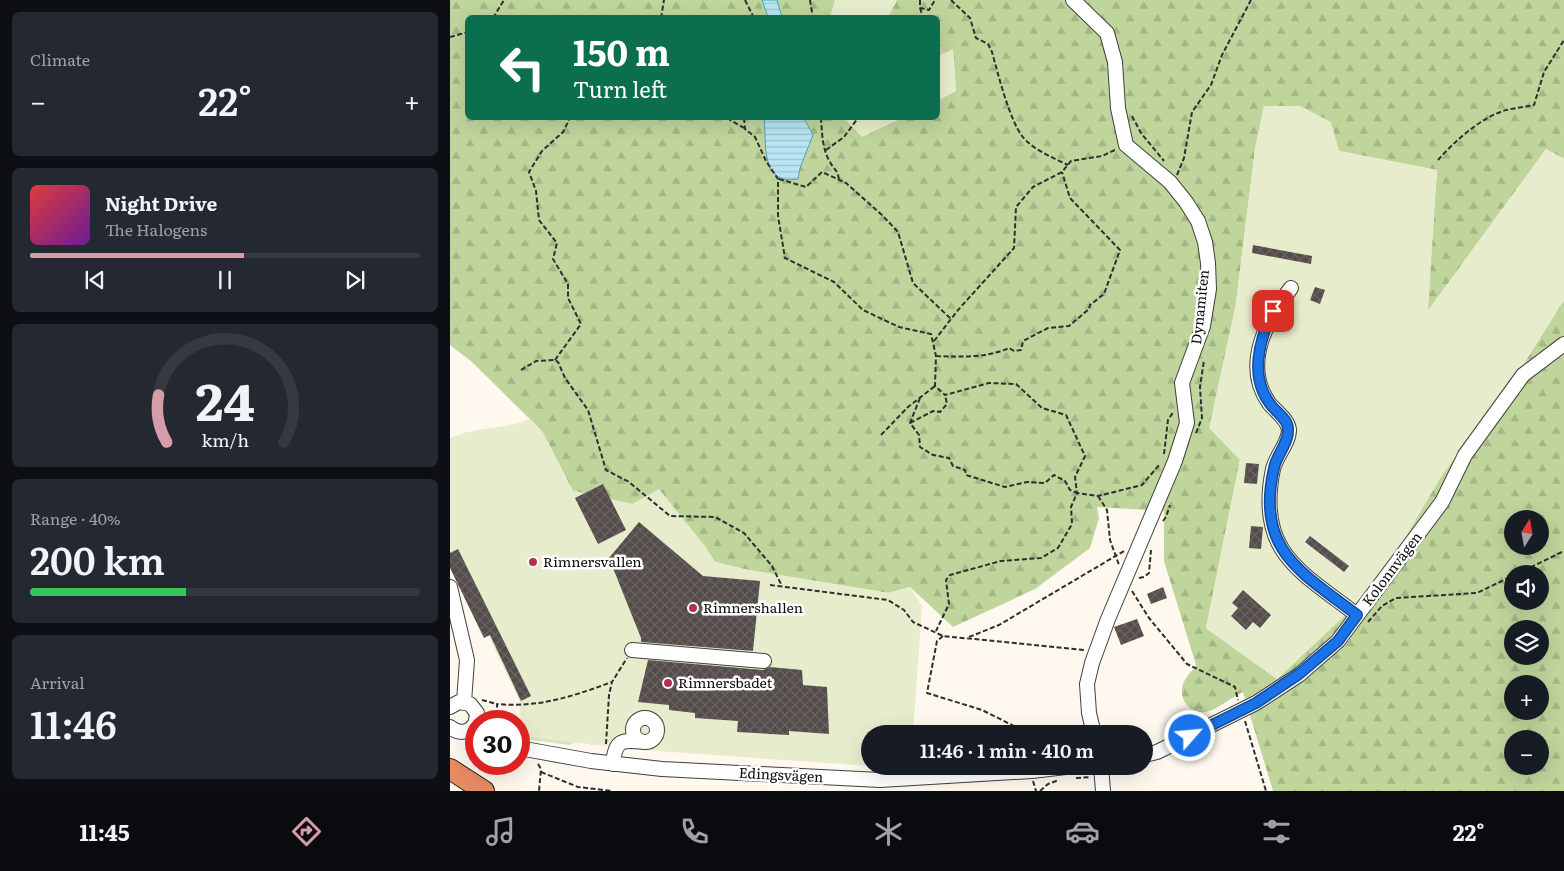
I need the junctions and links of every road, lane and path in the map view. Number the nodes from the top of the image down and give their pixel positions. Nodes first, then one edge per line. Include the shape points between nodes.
1 (504, 0) edge
2 (664, 0) edge
3 (745, 0) edge
4 (810, 0) edge
5 (920, 0) edge
6 (935, 0) edge
7 (951, 0) edge
8 (1072, 0) edge
9 (1251, 0) edge
10 (920, 8) junction
11 (495, 15) edge
12 (662, 15) edge
13 (752, 15) edge
14 (812, 15) edge
15 (922, 15) edge
16 (465, 33) edge
17 (450, 37) edge
18 (1564, 40) edge
19 (1131, 113) dead end
20 (569, 120) edge
21 (730, 120) edge
22 (744, 120) edge
23 (821, 120) edge
24 (857, 120) edge
25 (745, 129) junction
26 (1126, 145) junction
27 (826, 150) junction
28 (1438, 160) dead end
29 (1167, 164) dead end
30 (1068, 165) junction
31 (1062, 172) junction
32 (1171, 172) dead end
33 (778, 179) junction
34 (839, 180) junction
35 (1179, 189) junction
36 (1291, 288) dead end
37 (951, 318) junction
38 (933, 342) junction
39 (1564, 344) edge
40 (1205, 355) dead end
41 (936, 356) junction
42 (555, 360) junction
43 (521, 370) dead end
44 (935, 386) junction
45 (945, 395) junction
46 (1183, 397) junction
47 (920, 398) junction
48 (910, 423) junction
49 (881, 435) dead end
50 (1188, 438) junction
51 (1164, 461) junction
52 (1077, 493) junction
53 (1098, 496) junction
54 (1170, 500) dead end
55 (1160, 524) dead end
56 (1146, 542) junction
57 (1564, 551) edge
58 (1116, 556) junction
59 (1535, 565) edge
60 (1504, 580) edge
61 (1125, 581) junction
62 (770, 585) dead end
63 (782, 586) junction
64 (450, 587) edge
65 (1360, 618) junction
66 (936, 631) junction
67 (943, 636) junction
68 (966, 638) junction
69 (632, 650) dead end
70 (1096, 651) junction
71 (764, 661) dead end
72 (478, 696) dead end
73 (464, 702) junction
74 (497, 704) junction
75 (450, 707) edge
76 (476, 710) edge
77 (497, 710) edge
78 (1241, 710) junction
79 (1012, 725) edge
80 (1092, 725) edge
81 (450, 727) edge
82 (465, 730) edge
83 (662, 743) dead end
84 (606, 748) dead end
85 (530, 751) edge
86 (1153, 753) edge
87 (536, 762) dead end
88 (613, 764) junction
89 (450, 769) edge
90 (542, 772) junction
91 (1017, 775) edge
92 (1098, 775) edge
93 (1067, 779) dead end
94 (484, 791) edge
95 (539, 791) edge
96 (612, 791) edge
97 (1040, 791) edge
98 (1103, 791) edge
99 (1266, 791) edge

1 - 11 path
2 - 12 path
3 - 13 path
4 - 14 path
5 - 10 path
6 - 10 path via 929,10
7 - 30 path via 970,18 976,38 988,44 1023,136 1048,156
8 - 26 street via 1106,33 1115,62 1118,108
9 - 35 path via 1222,55 1211,85 1192,112 1184,158 1177,176
10 - 15 path
16 - 17 path
18 - 28 path via 1544,72 1534,105 1502,112 1483,122
19 - 29 path via 1141,133
20 - 42 path via 563,132 542,151 529,172 536,191 539,220 557,242 553,259 568,284 568,298 581,324
21 - 25 path
22 - 25 path
23 - 27 path
24 - 27 path via 844,137
25 - 33 path via 755,137
26 - 30 path via 1102,156 1071,161
26 - 35 street
27 - 34 path via 838,171
30 - 31 path
31 - 37 path via 1033,186 1016,207 1014,248
31 - 41 path via 1070,198 1120,250 1104,294 1069,326 1048,328 1024,341 1021,350 1009,348 970,357
32 - 35 path
33 - 34 path via 806,187 822,172
33 - 38 path via 778,216 785,258 834,282 863,310 899,327 931,334
34 - 37 path via 898,232 912,283
35 - 46 street via 1198,222 1205,242 1209,289 1203,326 1182,384
36 - 65 street via 1273,311 1265,328 1258,364 1263,393 1286,421 1288,430 1274,468 1270,512 1272,527 1282,552 1292,564
37 - 38 path
38 - 41 path
39 - 65 street, Kolonnvägen via 1523,375 1465,455 1442,502
40 - 50 path, Dynamiten via 1200,387 1200,428
41 - 44 path
42 - 43 path via 536,361
42 - 63 path via 588,410 606,470 629,482 670,516 715,517 744,533 772,566
44 - 45 path
44 - 47 path
45 - 48 path via 947,404 940,412 933,411
45 - 52 path via 990,383 1016,384 1042,408 1066,414 1085,456 1075,477
46 - 50 street
46 - 51 path via 1168,420
47 - 48 path
47 - 49 path
48 - 52 path via 919,435 920,447 932,455 949,458 953,466 965,470 971,478 1005,487 1027,482 1045,483 1054,475
50 - 51 path
50 - 56 street via 1176,461
51 - 53 path via 1142,485
52 - 53 path
52 - 66 path via 1071,507 1072,524 1058,548 1041,558 1001,561 950,574 946,580 949,604
53 - 58 path via 1107,510 1107,525
54 - 55 path via 1166,517
56 - 58 path
56 - 61 street
56 - 61 path via 1149,573
57 - 59 path
58 - 61 path
58 - 68 path via 999,625
60 - 65 path via 1477,593 1396,598
61 - 70 street
61 - 78 path via 1149,618 1187,664 1235,687
62 - 63 path
63 - 66 path via 888,600 904,610 913,622
64 - 73 street via 467,660
65 - 78 street, Kolonnvägen via 1299,674
66 - 67 path
67 - 68 path
67 - 79 path via 937,641 927,692 982,710
68 - 70 path
69 - 71 street
70 - 80 street via 1087,684
72 - 74 path
73 - 75 street via 456,702
73 - 76 street
74 - 77 path
74 - 84 path via 545,704 612,682
78 - 86 street, Kolonnvägen
78 - 99 path
81 - 82 street
83 - 88 street via 629,741 619,744 614,751
85 - 88 street, Edingsvägen
87 - 90 path
88 - 91 street, Edingsvägen via 900,781
89 - 94 highway
90 - 95 path
90 - 96 path via 578,787
92 - 98 street
93 - 97 path via 1048,784

